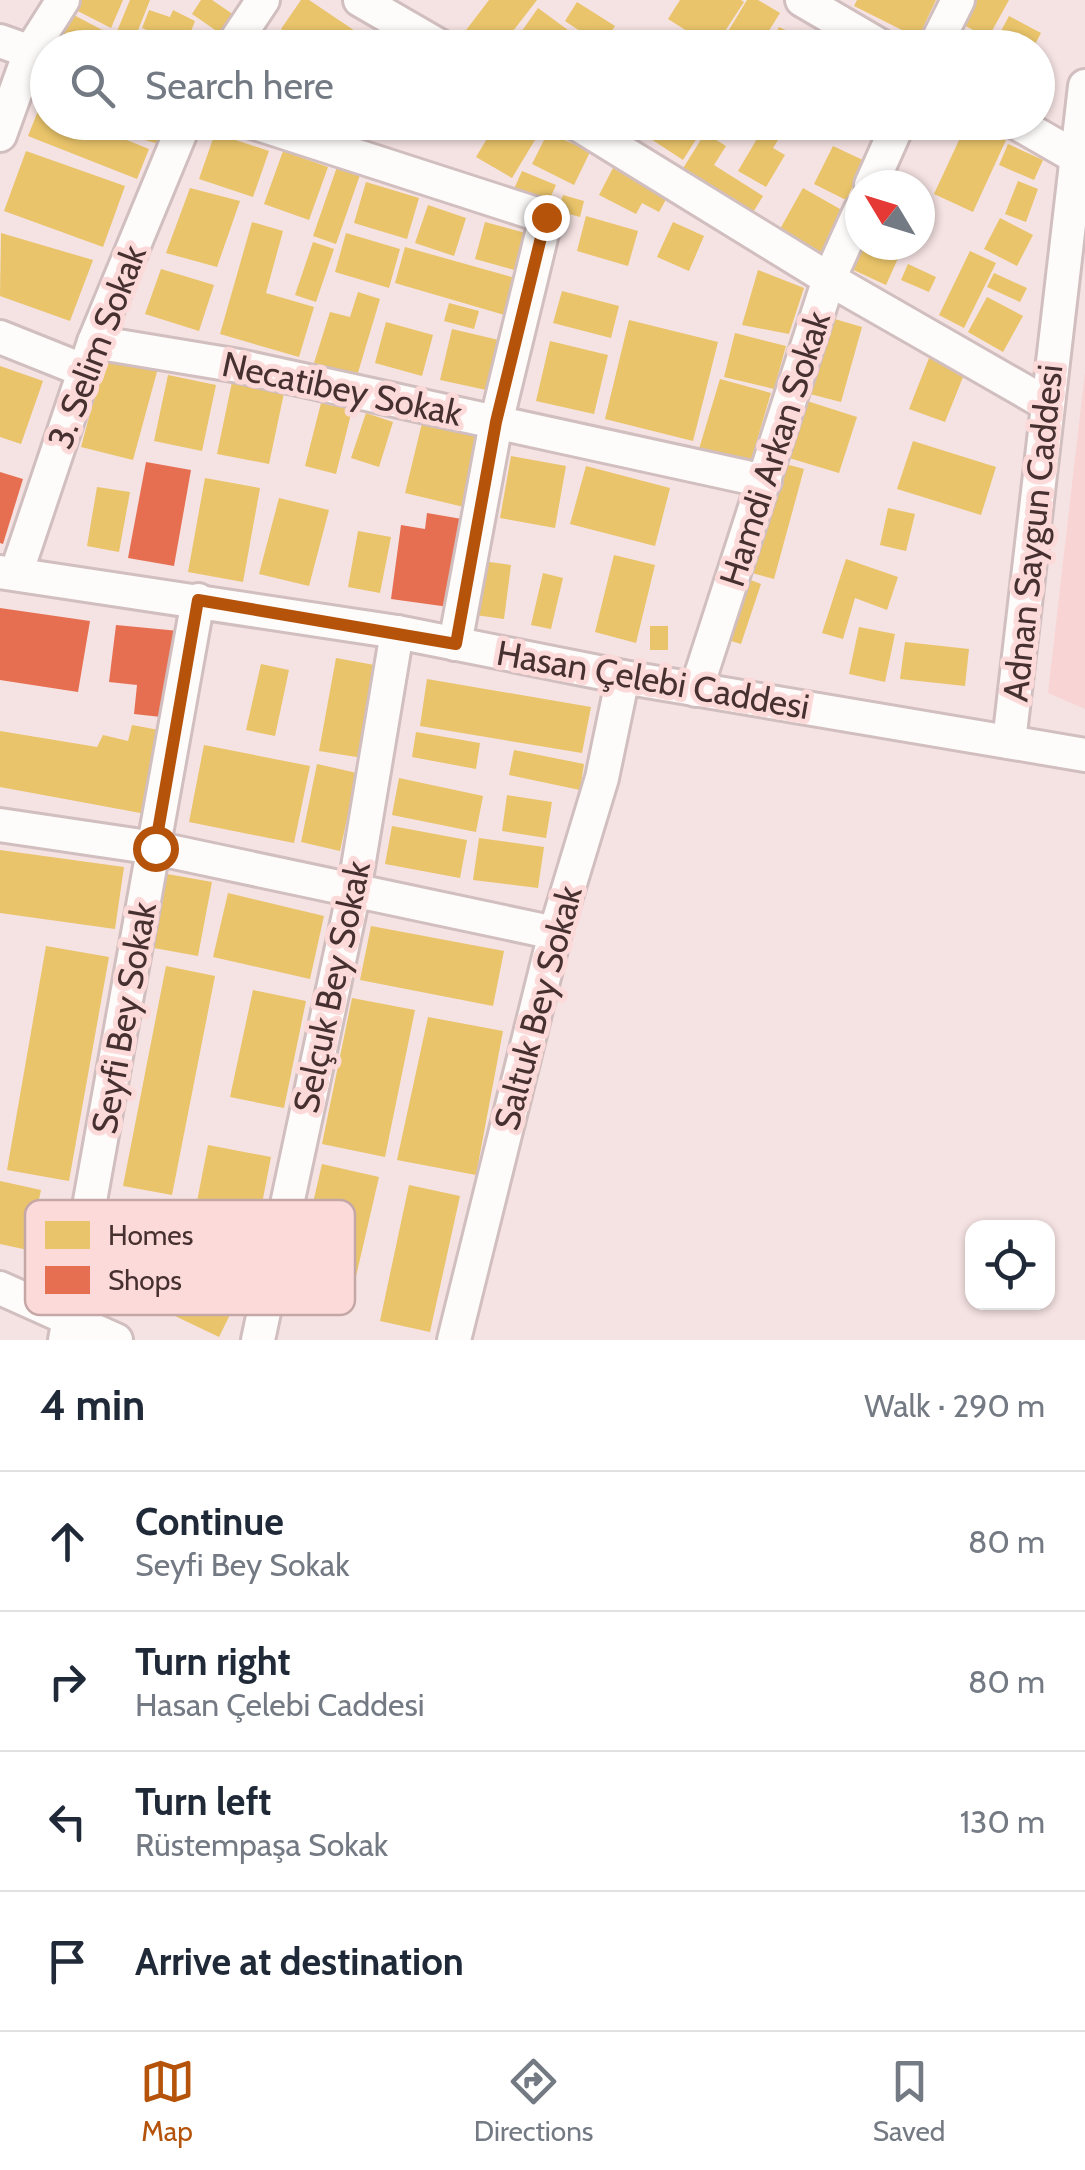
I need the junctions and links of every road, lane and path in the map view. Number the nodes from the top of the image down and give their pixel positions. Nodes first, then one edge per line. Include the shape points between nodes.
1 (64, 0) edge
2 (263, 0) edge
3 (360, 0) edge
4 (802, 0) edge
5 (958, 0) edge
6 (41, 30) edge
7 (243, 30) edge
8 (412, 30) edge
9 (853, 30) edge
10 (943, 30) edge
11 (26, 50) edge
12 (1085, 86) edge
13 (2, 123) edge
14 (178, 140) edge
15 (308, 140) edge
16 (603, 140) edge
17 (891, 140) edge
18 (1046, 140) edge
19 (1076, 157) junction
20 (878, 170) edge
21 (845, 244) edge
22 (830, 279) junction
23 (0, 337) edge
24 (90, 356) junction
25 (1047, 404) junction
26 (496, 422) junction
27 (765, 480) junction
28 (8, 573) edge
29 (198, 600) junction
30 (397, 632) junction
31 (456, 644) junction
32 (623, 677) junction
33 (696, 690) junction
34 (1009, 742) junction
35 (1085, 755) edge
36 (0, 825) edge
37 (155, 848) junction
38 (354, 890) junction
39 (555, 934) junction
40 (91, 1200) edge
41 (288, 1200) edge
42 (0, 1288) edge
43 (25, 1303) edge
44 (44, 1315) edge
45 (263, 1315) edge
46 (67, 1329) edge
47 (116, 1340) edge
48 (258, 1340) edge
49 (454, 1340) edge

1 - 6 street
2 - 7 street
3 - 8 street
4 - 9 street
5 - 10 street
11 - 13 street
12 - 19 street, Adnan Saygun Caddesi
14 - 24 street, 3. Selim Sokak
15 - 26 street via 546,217
16 - 22 street
17 - 20 street
18 - 19 street
19 - 25 street, Adnan Saygun Caddesi
21 - 22 street, Hamdi Arkan Sokak
22 - 25 street
22 - 27 street, Hamdi Arkan Sokak
23 - 24 street, Necatibey Sokak
24 - 26 street, Necatibey Sokak via 239,366
24 - 28 street, 3. Selim Sokak
25 - 34 street, Adnan Saygun Caddesi
26 - 27 street, Necatibey Sokak
26 - 31 street
27 - 33 street, Hamdi Arkan Sokak
28 - 29 street, Hasan Çelebi Caddesi
29 - 30 street, Hasan Çelebi Caddesi
29 - 37 street, Seyfi Bey Sokak
30 - 31 street, Hasan Çelebi Caddesi
30 - 38 street, Selçuk Bey Sokak
31 - 32 street, Hasan Çelebi Caddesi
32 - 33 street, Hasan Çelebi Caddesi
32 - 39 street, Saltuk Bey Sokak via 602,778
33 - 34 street, Hasan Çelebi Caddesi
34 - 35 street, Hasan Çelebi Caddesi
36 - 37 street
37 - 38 street
37 - 40 street, Seyfi Bey Sokak
38 - 39 street
38 - 41 street, Selçuk Bey Sokak
39 - 49 street, Saltuk Bey Sokak
42 - 43 street
44 - 46 street
45 - 48 street, Selçuk Bey Sokak
46 - 47 street

